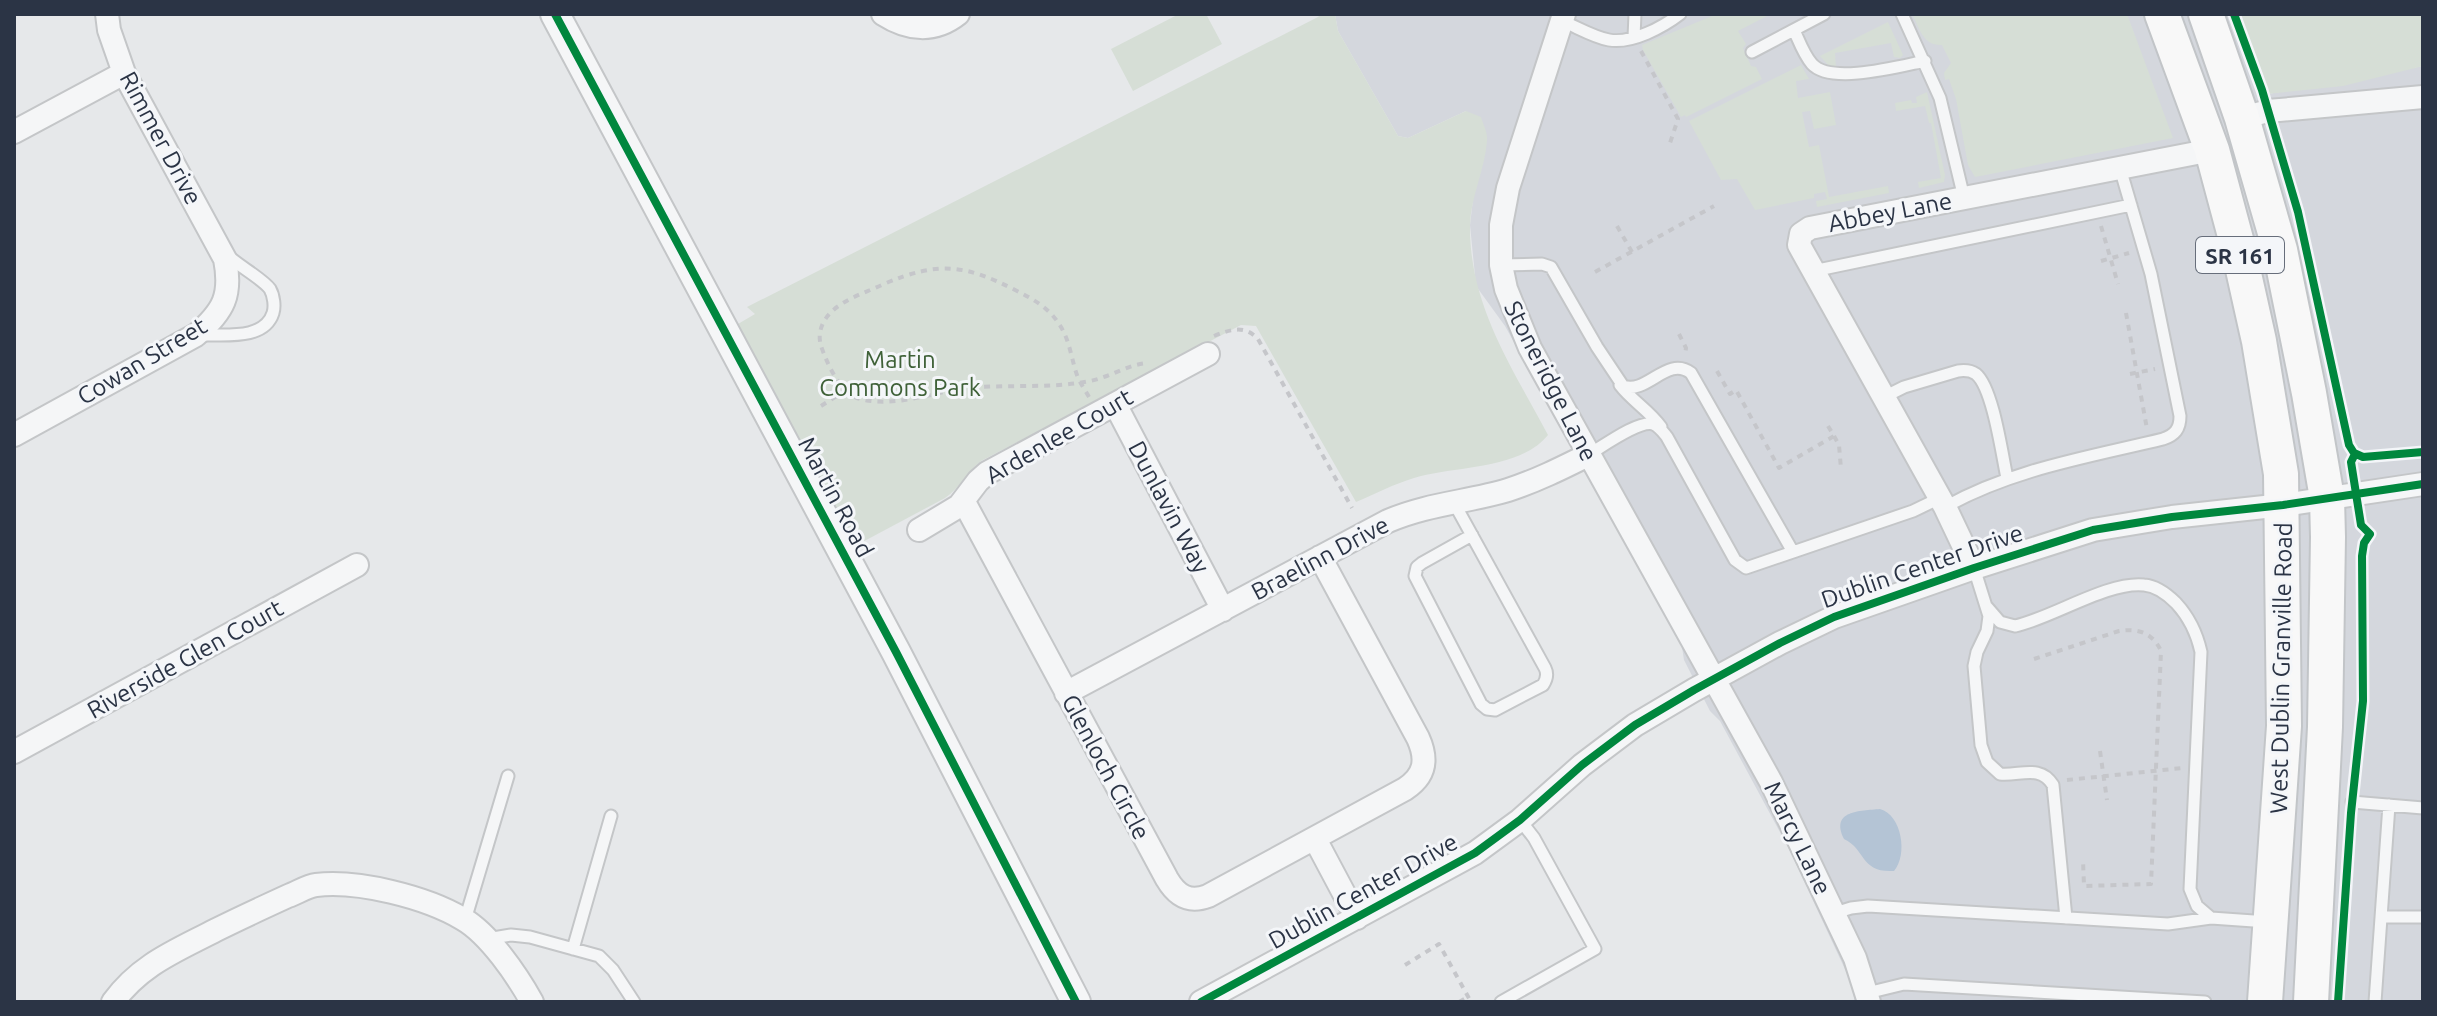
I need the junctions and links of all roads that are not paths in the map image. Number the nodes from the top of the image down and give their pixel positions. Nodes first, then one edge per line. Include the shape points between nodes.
1 (107, 14) edge
2 (555, 14) edge
3 (883, 14) edge
4 (958, 14) edge
5 (1635, 14) edge
6 (1680, 14) edge
7 (1824, 14) edge
8 (1902, 14) edge
9 (2162, 14) edge
10 (2206, 14) edge
11 (1563, 18) edge
12 (1794, 30) junction
13 (1634, 37) junction
14 (1752, 52) dead end
15 (1925, 61) junction
16 (124, 73) junction
17 (2423, 97) edge
18 (2242, 118) junction
19 (14, 132) edge
20 (2212, 150) junction
21 (2120, 168) junction
22 (1964, 198) junction
23 (2131, 205) junction
24 (221, 253) junction
25 (1501, 265) junction
26 (1813, 271) junction
27 (196, 335) junction
28 (1208, 347) road end
29 (1618, 381) junction
30 (1884, 397) junction
31 (1115, 404) junction
32 (14, 435) edge
33 (1667, 437) junction
34 (1588, 455) junction
35 (2007, 478) junction
36 (2423, 484) edge
37 (2327, 498) junction
38 (1453, 501) junction
39 (964, 502) junction
40 (1943, 502) junction
41 (2283, 505) junction
42 (919, 530) dead end
43 (1472, 535) junction
44 (1793, 552) junction
45 (1320, 557) junction
46 (357, 565) dead end
47 (1974, 568) junction
48 (1987, 607) junction
49 (1223, 610) junction
50 (1714, 679) junction
51 (1066, 693) junction
52 (14, 752) edge
53 (508, 776) dead end
54 (2352, 802) dead end
55 (2389, 805) junction
56 (2423, 808) edge
57 (611, 816) dead end
58 (1520, 820) junction
59 (1315, 839) junction
60 (1835, 913) junction
61 (2381, 917) junction
62 (2423, 917) edge
63 (1357, 918) junction
64 (2066, 918) junction
65 (2211, 918) junction
66 (465, 920) junction
67 (2271, 923) junction
68 (486, 939) junction
69 (573, 949) junction
70 (1868, 998) edge
71 (113, 1002) edge
72 (532, 1002) edge
73 (634, 1002) edge
74 (1076, 1002) edge
75 (1201, 1002) edge
76 (1501, 1002) edge
77 (2205, 1002) edge
78 (2265, 1002) edge
79 (2311, 1002) edge
80 (2375, 1002) edge

1 - 16 street, Rimmer Drive
2 - 74 street, Martin Road via 896,652
3 - 4 street via 923,28 939,26
5 - 13 lane
6 - 13 lane
7 - 12 lane
8 - 15 lane
9 - 20 main road, West Dublin Granville Road / SR 161
10 - 18 main road, West Dublin Granville Road / SR 161
11 - 13 lane via 1605,39
11 - 25 street, Stoneridge Lane via 1508,188
12 - 14 lane
12 - 15 lane via 1812,64 1832,74
15 - 22 lane via 1940,98
16 - 19 street
16 - 24 street, Rimmer Drive
17 - 18 street
18 - 37 main road, West Dublin Granville Road / SR 161 via 2280,250
20 - 21 street, Abbey Lane
20 - 41 main road, West Dublin Granville Road / SR 161 via 2259,341
21 - 22 street, Abbey Lane
21 - 23 lane
22 - 26 street, Abbey Lane via 1810,228 1799,241
23 - 26 lane
23 - 35 lane via 2180,425 2172,436
24 - 27 street, Cowan Street via 229,279 225,300
24 - 27 lane via 270,289 274,310 269,322 246,334
25 - 29 lane via 1551,267
25 - 34 street, Stoneridge Lane via 1521,330
26 - 30 street, Abbey Lane
27 - 32 street, Cowan Street
28 - 31 street, Ardenlee Court
29 - 33 lane
29 - 44 lane via 1632,389 1683,368 1696,380
30 - 35 lane via 1958,371 1976,374 1989,395
30 - 40 street, Abbey Lane
31 - 39 street, Ardenlee Court via 987,473
31 - 49 street, Dunlavin Way
33 - 34 lane via 1654,425 1641,425
33 - 44 lane via 1739,564 1749,567
34 - 38 street, Braelinn Drive via 1506,490
34 - 50 street, Stoneridge Lane
35 - 40 lane
36 - 37 street, Dublin Center Drive
37 - 41 street, Dublin Center Drive
37 - 79 main road, West Dublin Granville Road / SR 161 via 2325,727
38 - 43 lane
38 - 45 street, Braelinn Drive via 1407,513
39 - 42 street, Ardenlee Court
39 - 51 street, Glenloch Circle
40 - 44 lane
40 - 47 street, Abbey Lane
41 - 47 street, Dublin Center Drive via 2103,528
41 - 67 main road, West Dublin Granville Road / SR 161 via 2284,726
43 - 43 lane via 1547,675 1541,686 1495,710 1481,704 1415,577 1422,563
45 - 49 street, Braelinn Drive
45 - 59 street, Glenloch Circle via 1418,738 1424,763 1419,778 1405,789
46 - 52 street, Riverside Glen Court
47 - 48 lane
47 - 50 street, Dublin Center Drive via 1834,617
48 - 64 lane via 1989,624 1974,666 1983,756 2000,774 2040,772 2051,781
48 - 65 lane via 2000,622 2015,626 2124,586 2146,585 2181,609 2201,652 2190,889 2197,906
49 - 51 street, Braelinn Drive
50 - 58 street, Dublin Center Drive via 1618,737
50 - 60 street, Marcy Lane
51 - 59 street, Glenloch Circle via 1177,894 1198,900
53 - 66 lane
54 - 55 lane
55 - 56 lane
55 - 61 lane
57 - 69 lane
58 - 63 street, Dublin Center Drive via 1459,863
58 - 76 lane via 1595,949
59 - 63 street
60 - 64 lane via 1868,906
60 - 70 street, Marcy Lane
61 - 62 lane
61 - 80 lane
63 - 75 street, Dublin Center Drive
64 - 65 lane via 2168,924
65 - 67 lane
66 - 68 street
66 - 71 street via 367,886 314,885 153,962
67 - 78 main road, West Dublin Granville Road / SR 161
68 - 69 lane via 530,937
68 - 72 street
69 - 73 lane via 599,956
70 - 77 lane via 1904,984

